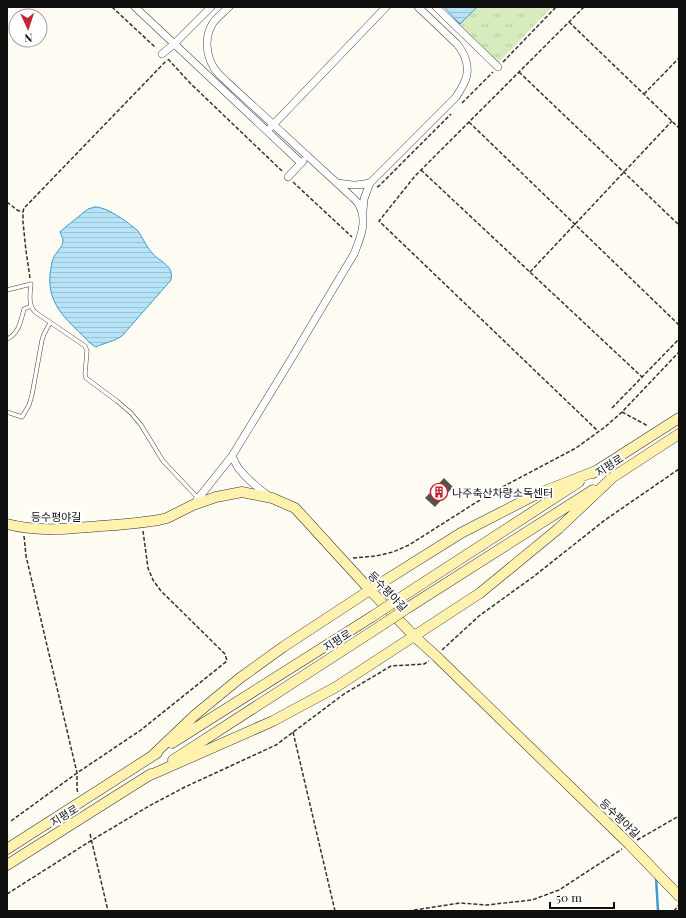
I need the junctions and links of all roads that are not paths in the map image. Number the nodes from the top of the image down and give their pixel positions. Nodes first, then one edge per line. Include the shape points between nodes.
1 (135, 7) edge
2 (211, 7) edge
3 (229, 7) edge
4 (386, 7) edge
5 (418, 7) edge
6 (436, 7) edge
7 (174, 44) junction
8 (162, 54) road end
9 (498, 67) dead end
10 (273, 124) junction
11 (267, 131) junction
12 (308, 156) junction
13 (301, 164) junction
14 (288, 177) road end
15 (337, 183) junction
16 (370, 183) junction
17 (363, 215) junction
18 (7, 290) edge
19 (31, 306) junction
20 (50, 323) junction
21 (7, 339) edge
22 (7, 412) edge
23 (679, 418) edge
24 (679, 434) edge
25 (232, 456) junction
26 (598, 470) junction
27 (614, 476) junction
28 (272, 498) junction
29 (196, 502) junction
30 (7, 524) edge
31 (370, 590) junction
32 (414, 636) junction
33 (152, 756) junction
34 (146, 778) junction
35 (7, 849) edge
36 (7, 865) edge
37 (679, 896) edge

1 - 7 street
2 - 7 street
3 - 10 street via 209,31 206,45 210,60 220,75
4 - 10 street
5 - 16 street via 462,50 466,63 465,82 456,96
6 - 9 street
7 - 8 street
7 - 11 street
10 - 11 street
10 - 12 street
11 - 13 street
12 - 13 street
12 - 15 street
13 - 14 street
15 - 16 street via 362,186
15 - 17 street via 359,204
16 - 17 street via 364,199
17 - 25 street via 361,238 354,254
18 - 19 lane via 31,284
19 - 20 lane via 32,310
19 - 21 lane via 24,309 15,334
20 - 22 lane via 42,340 29,405 22,416
20 - 29 lane via 85,346 86,378 131,413 163,461
23 - 26 main road, 지평로
24 - 27 main road, 지평로
25 - 28 street via 245,476
25 - 29 street
26 - 31 main road via 535,495 462,533
26 - 33 main road, 지평로, bridge
27 - 32 main road via 558,529 480,593
27 - 34 main road, 지평로, bridge
28 - 29 main road, 등수평야길 via 242,492
28 - 31 main road, 등수평야길 via 295,508
29 - 30 main road, 등수평야길 via 167,518 142,522 53,530
31 - 32 main road, 등수평야길
31 - 33 main road via 240,678 195,715
32 - 34 main road via 336,687 273,721
32 - 37 main road, 등수평야길 via 629,844
33 - 35 main road, 지평로
34 - 36 main road, 지평로

